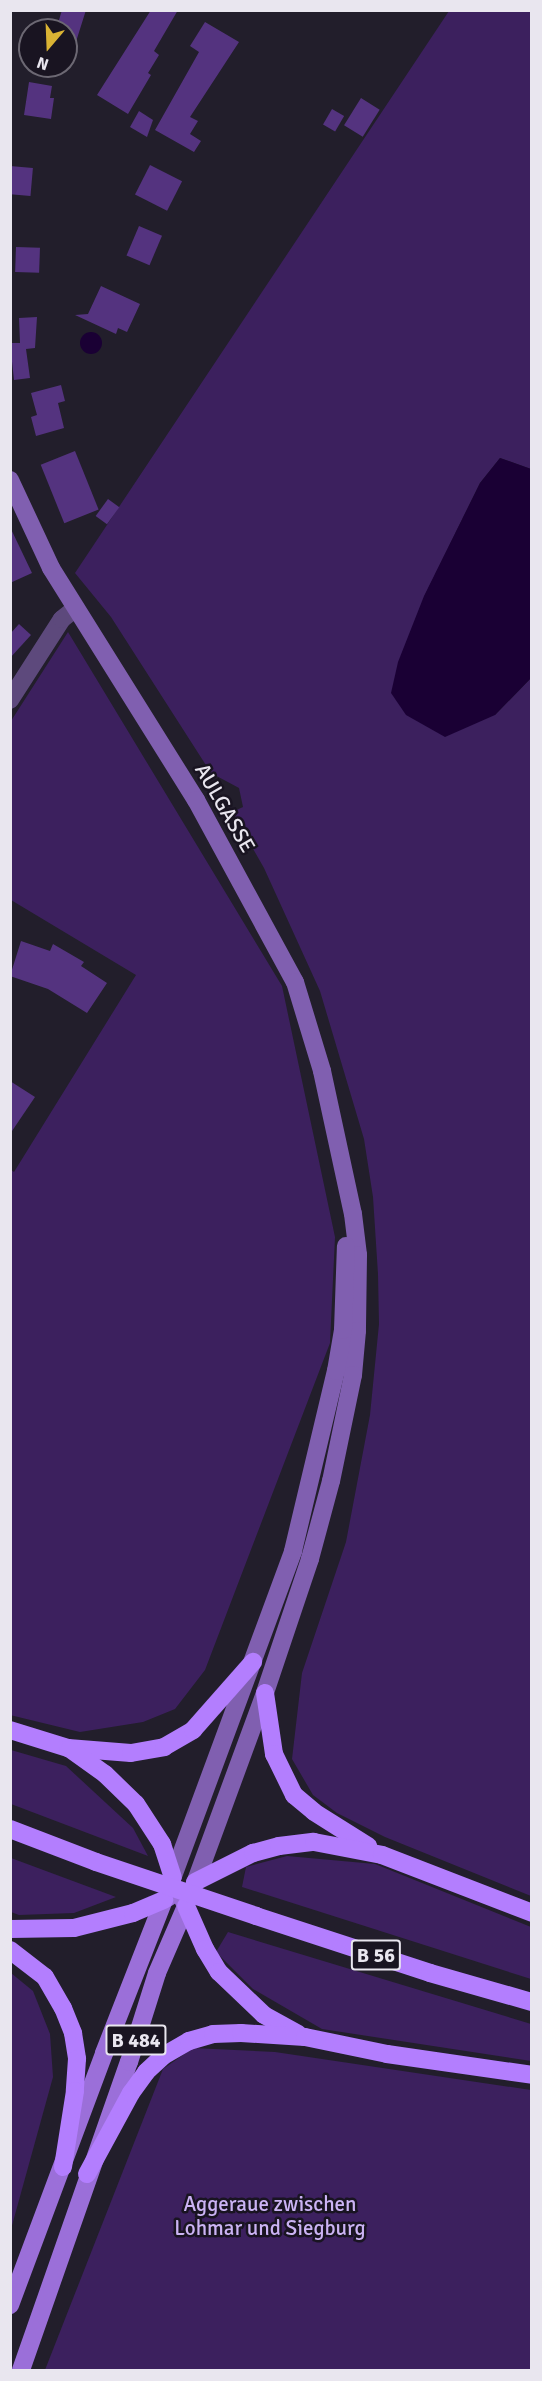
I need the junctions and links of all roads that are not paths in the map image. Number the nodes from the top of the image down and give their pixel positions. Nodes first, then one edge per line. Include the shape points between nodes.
1 (10, 480) edge
2 (75, 609) junction
3 (10, 700) edge
4 (346, 1181) junction
5 (253, 1662) junction
6 (265, 1693) junction
7 (10, 1730) edge
8 (68, 1748) junction
9 (10, 1829) edge
10 (382, 1855) junction
11 (179, 1891) junction
12 (531, 1913) edge
13 (10, 1929) edge
14 (10, 1950) edge
15 (531, 2002) edge
16 (305, 2037) junction
17 (531, 2075) edge
18 (63, 2167) junction
19 (87, 2174) junction
20 (10, 2305) edge
21 (21, 2370) edge

1 - 2 main road, AULGASSE
2 - 3 street via 62,619
2 - 4 main road, AULGASSE via 196,800 295,982 322,1071
4 - 5 main road via 343,1330 327,1417 293,1551
4 - 6 main road via 358,1255 353,1375 310,1559
5 - 8 highway via 194,1730 164,1747 131,1753
5 - 11 main road
6 - 10 highway via 274,1754 294,1795
6 - 11 main road
7 - 8 highway
8 - 11 highway via 105,1774 136,1804 162,1844
9 - 15 highway, B 56, bridge via 256,1916
10 - 11 highway via 314,1842 279,1846 253,1853
10 - 12 highway
11 - 13 highway via 133,1913 74,1928
11 - 16 highway via 205,1949 233,1988 264,2015
11 - 18 main road, B 484 via 104,2053
11 - 19 main road, B 484 via 129,2062
14 - 18 highway via 45,1977 73,2033 77,2059 75,2091
16 - 17 highway via 387,2054
16 - 19 highway via 213,2034 189,2041 163,2056 131,2093
18 - 20 main road, B 484
19 - 21 main road, B 484

